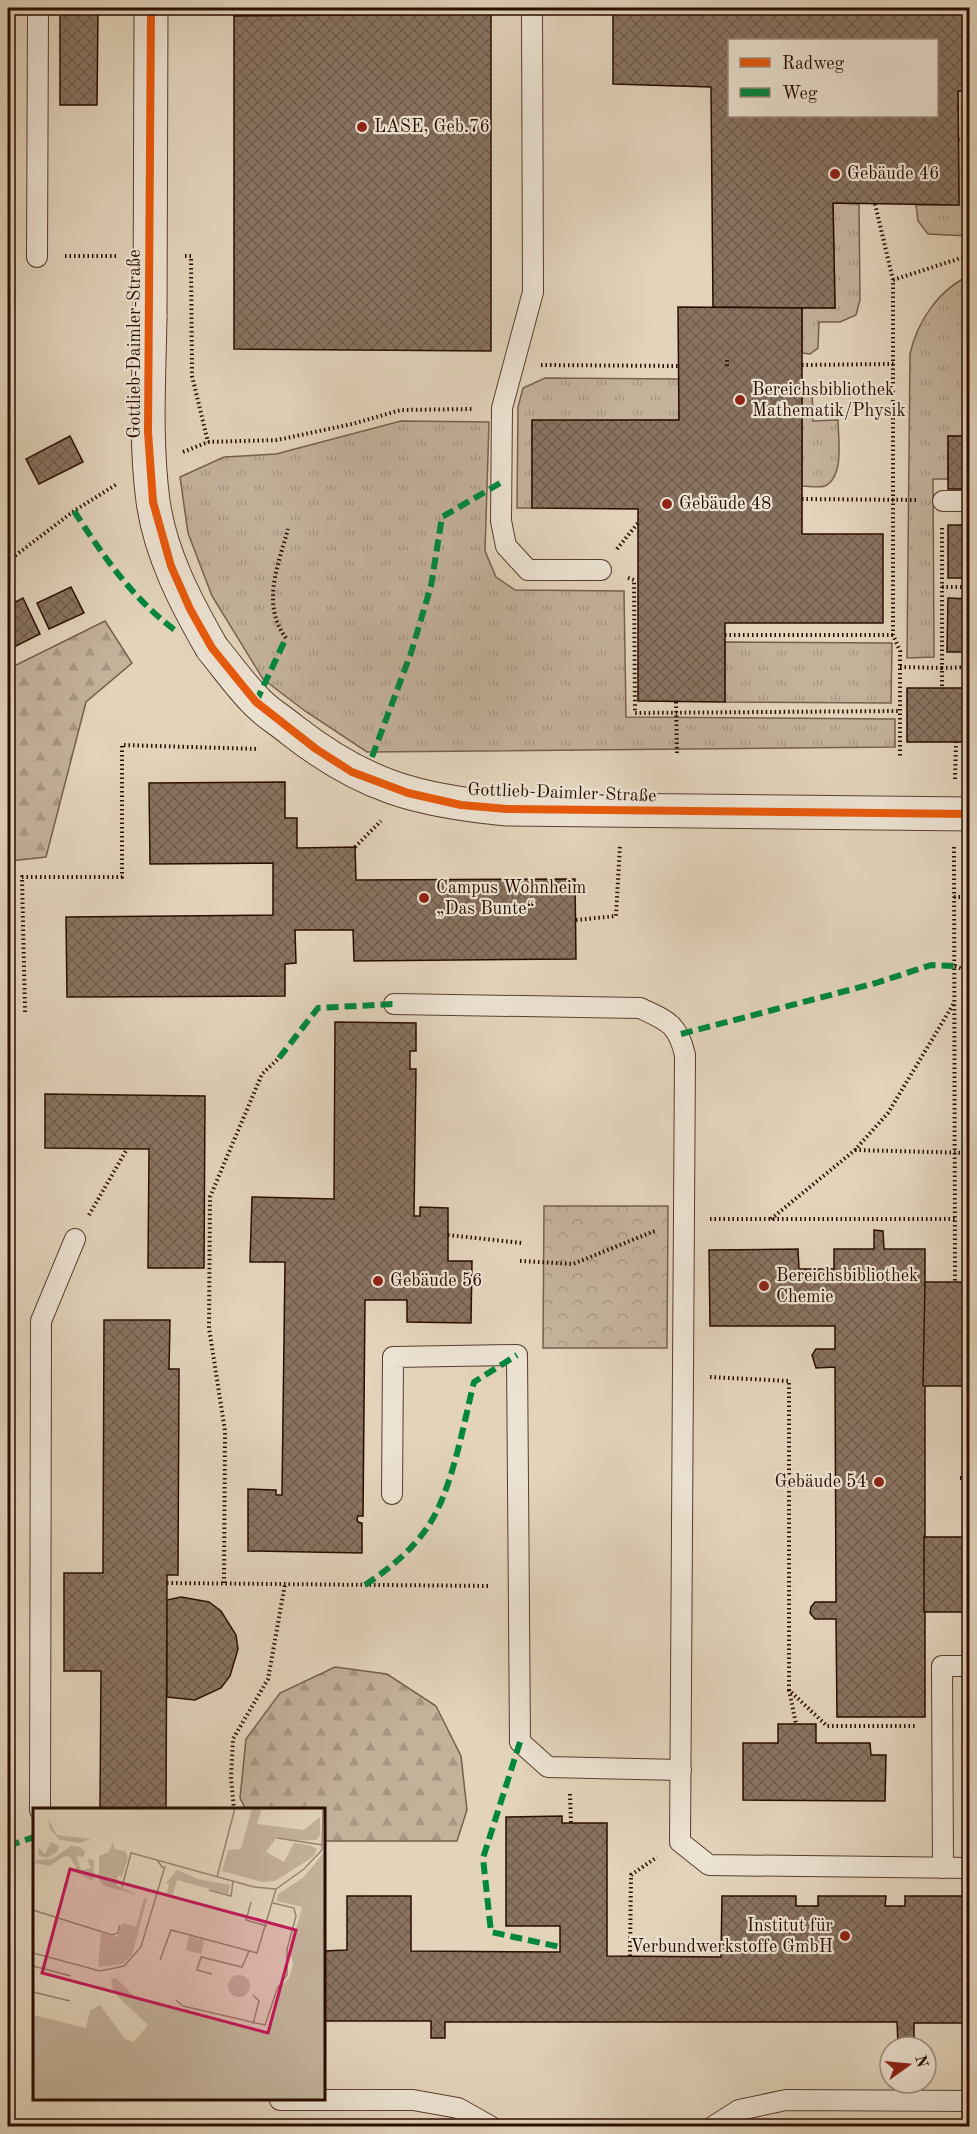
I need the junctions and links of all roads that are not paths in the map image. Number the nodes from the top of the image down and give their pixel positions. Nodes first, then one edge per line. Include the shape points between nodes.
1 (38, 8) edge
2 (151, 8) edge
3 (532, 8) edge
4 (37, 257) road end
5 (943, 501) road end
6 (969, 501) edge
7 (601, 570) road end
8 (962, 826) edge
9 (394, 1004) dead end
10 (75, 1239) road end
11 (392, 1494) dead end
12 (969, 1666) edge
13 (681, 1770) junction
14 (40, 1808) edge
15 (943, 1868) junction
16 (969, 1868) edge
17 (326, 2100) edge
18 (969, 2101) edge
19 (490, 2127) edge
20 (714, 2127) edge

1 - 4 lane
2 - 8 street, Gottlieb-Daimler-Straße, bridge via 148,432 153,502 171,566 190,609 212,648 256,702 352,772 408,793 461,805
3 - 7 lane via 533,292 502,408 501,521 506,546 528,570
5 - 6 lane
9 - 13 lane via 640,1008 663,1019 681,1034 685,1055
10 - 14 lane via 41,1321
11 - 13 lane via 393,1357 517,1355 520,1742 548,1767
12 - 15 lane via 942,1666
13 - 15 lane via 680,1842 709,1865
15 - 16 lane
17 - 19 lane via 413,2100 458,2108
18 - 20 lane via 786,2100 739,2110

